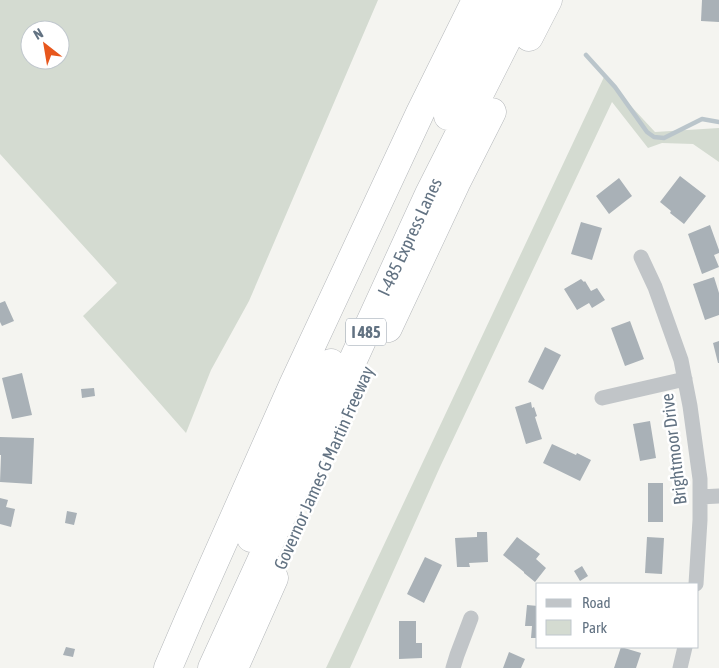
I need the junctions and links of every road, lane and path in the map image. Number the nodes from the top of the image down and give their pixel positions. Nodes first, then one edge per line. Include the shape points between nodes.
1 (476, 0) edge
2 (503, 0) edge
3 (527, 0) edge
4 (548, 0) edge
5 (641, 257) dead end
6 (685, 379) junction
7 (602, 398) dead end
8 (719, 496) edge
9 (700, 497) junction
10 (696, 583) edge
11 (471, 618) dead end
12 (685, 648) edge
13 (168, 668) edge
14 (195, 668) edge
15 (212, 668) edge
16 (234, 668) edge
17 (453, 668) edge
18 (680, 668) edge

1 - 13 highway, I 485 via 298,376
2 - 14 highway, I-485 Express Lanes / I 485 via 284,462
3 - 15 highway, I-485 Express Lanes / I 485 via 429,194
4 - 16 highway, Governor James G Martin Freeway / I 485 via 456,183
5 - 6 street, Brightmoor Drive via 658,296
6 - 7 street
6 - 9 street, Brightmoor Drive via 695,434
8 - 9 street
9 - 10 street, Brightmoor Drive
11 - 17 street
12 - 18 street

